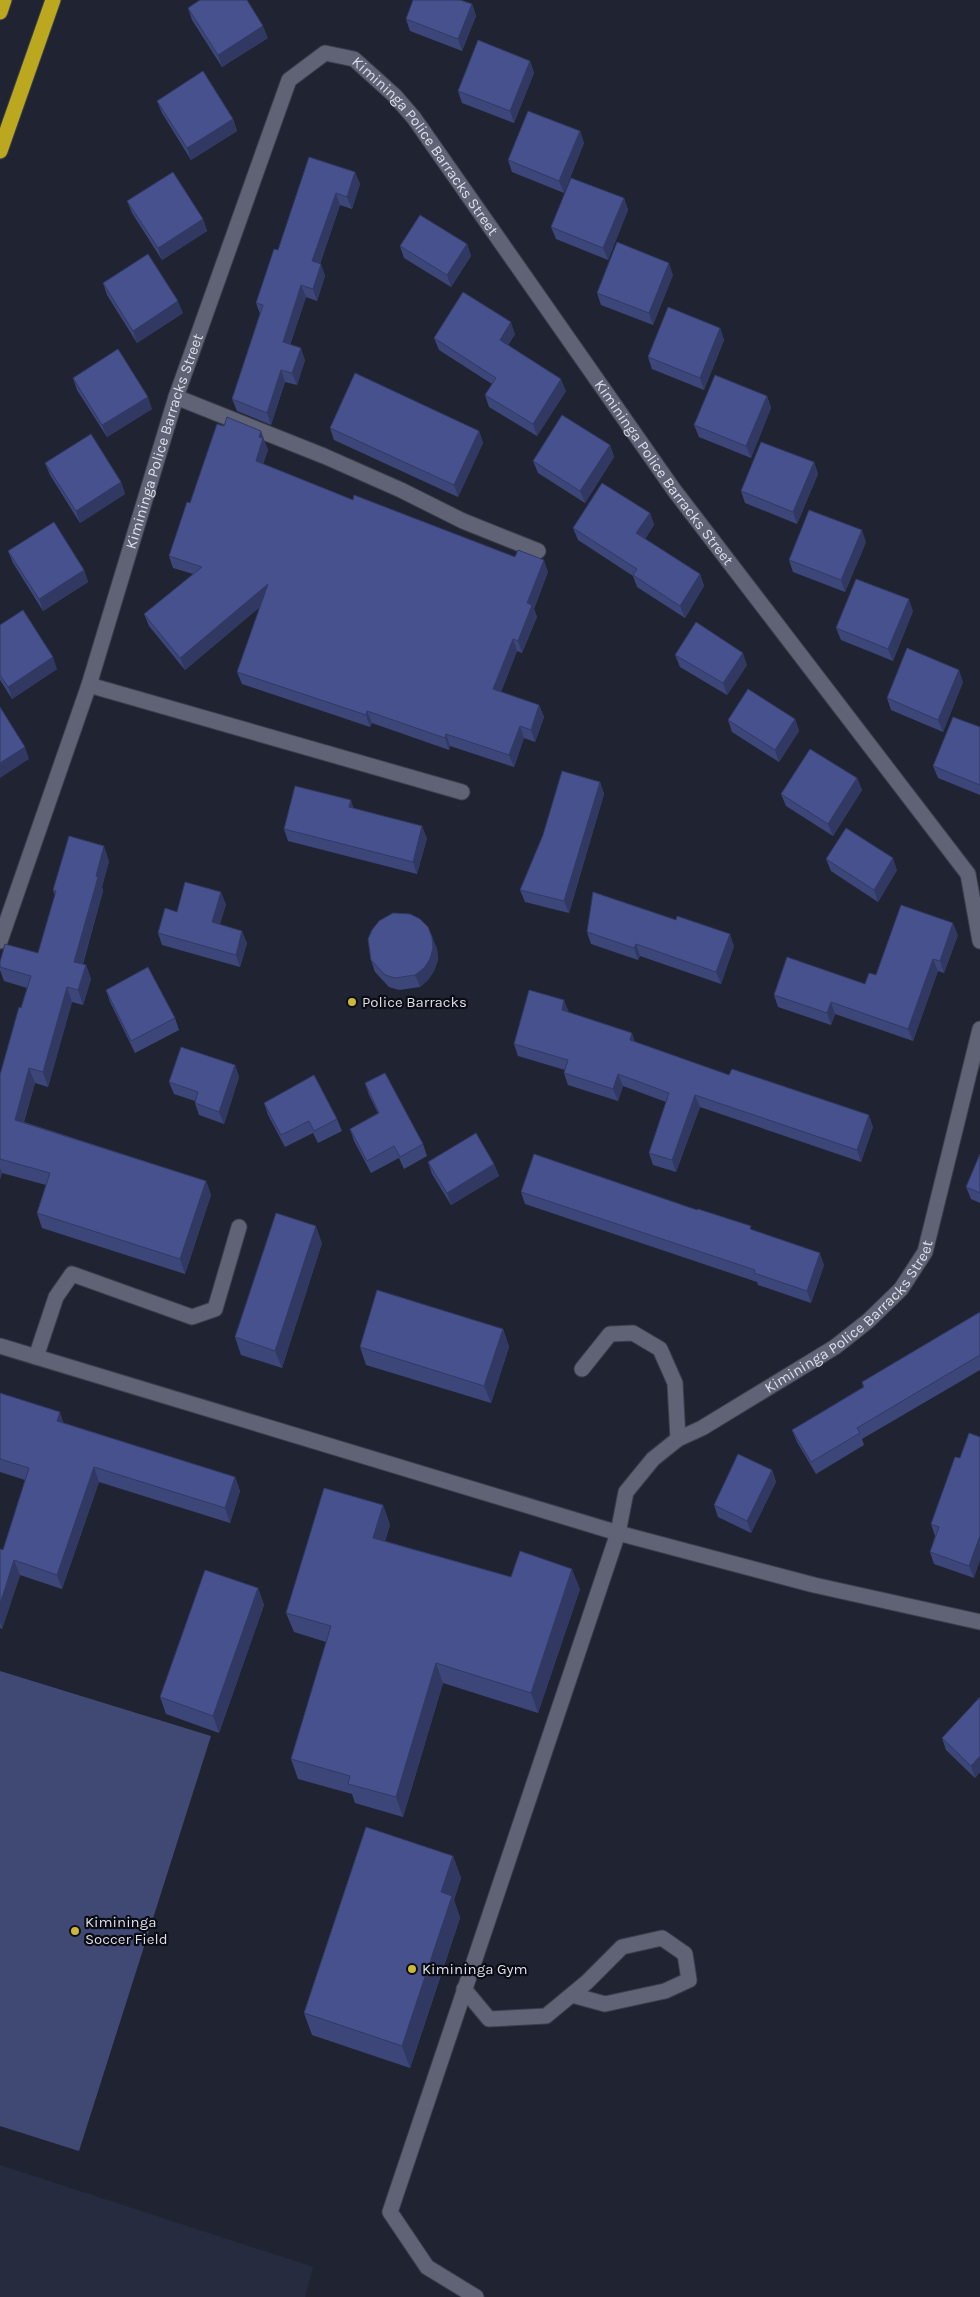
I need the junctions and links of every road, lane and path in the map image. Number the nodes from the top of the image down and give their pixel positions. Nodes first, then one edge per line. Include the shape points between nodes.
1 (4, 0) edge
2 (53, 0) edge
3 (0, 12) edge
4 (0, 151) edge
5 (176, 397) junction
6 (538, 551) dead end
7 (89, 685) junction
8 (462, 792) dead end
9 (0, 941) edge
10 (980, 941) edge
11 (980, 1029) edge
12 (239, 1227) dead end
13 (0, 1346) edge
14 (36, 1357) junction
15 (582, 1369) dead end
16 (678, 1439) junction
17 (618, 1533) junction
18 (980, 1622) edge
19 (464, 1989) junction
20 (572, 1995) junction
21 (476, 2297) edge

1 - 3 highway
2 - 4 highway
5 - 6 street via 324,456 463,521
5 - 7 street, Kimininga Police Barracks Street
5 - 10 street, Kimininga Police Barracks Street via 288,80 325,53 354,59 414,118 674,490 968,874
7 - 8 street
7 - 9 street, Kimininga Police Barracks Street
11 - 16 street, Kimininga Police Barracks Street via 925,1252 901,1289 835,1347 702,1428
12 - 14 street via 215,1309 192,1317 72,1274 56,1297
13 - 14 street
14 - 17 street
15 - 16 street via 610,1334 634,1333 660,1349 675,1383
16 - 17 street, Kimininga Police Barracks Street via 653,1458 626,1492
17 - 18 street via 814,1585
17 - 19 street, Kimininga Police Barracks Street
19 - 20 street via 489,2019 546,2016
19 - 21 street, Kimininga Police Barracks Street via 390,2212 427,2267
20 - 20 street via 622,1947 662,1938 685,1954 689,1980 665,1991 605,2004

